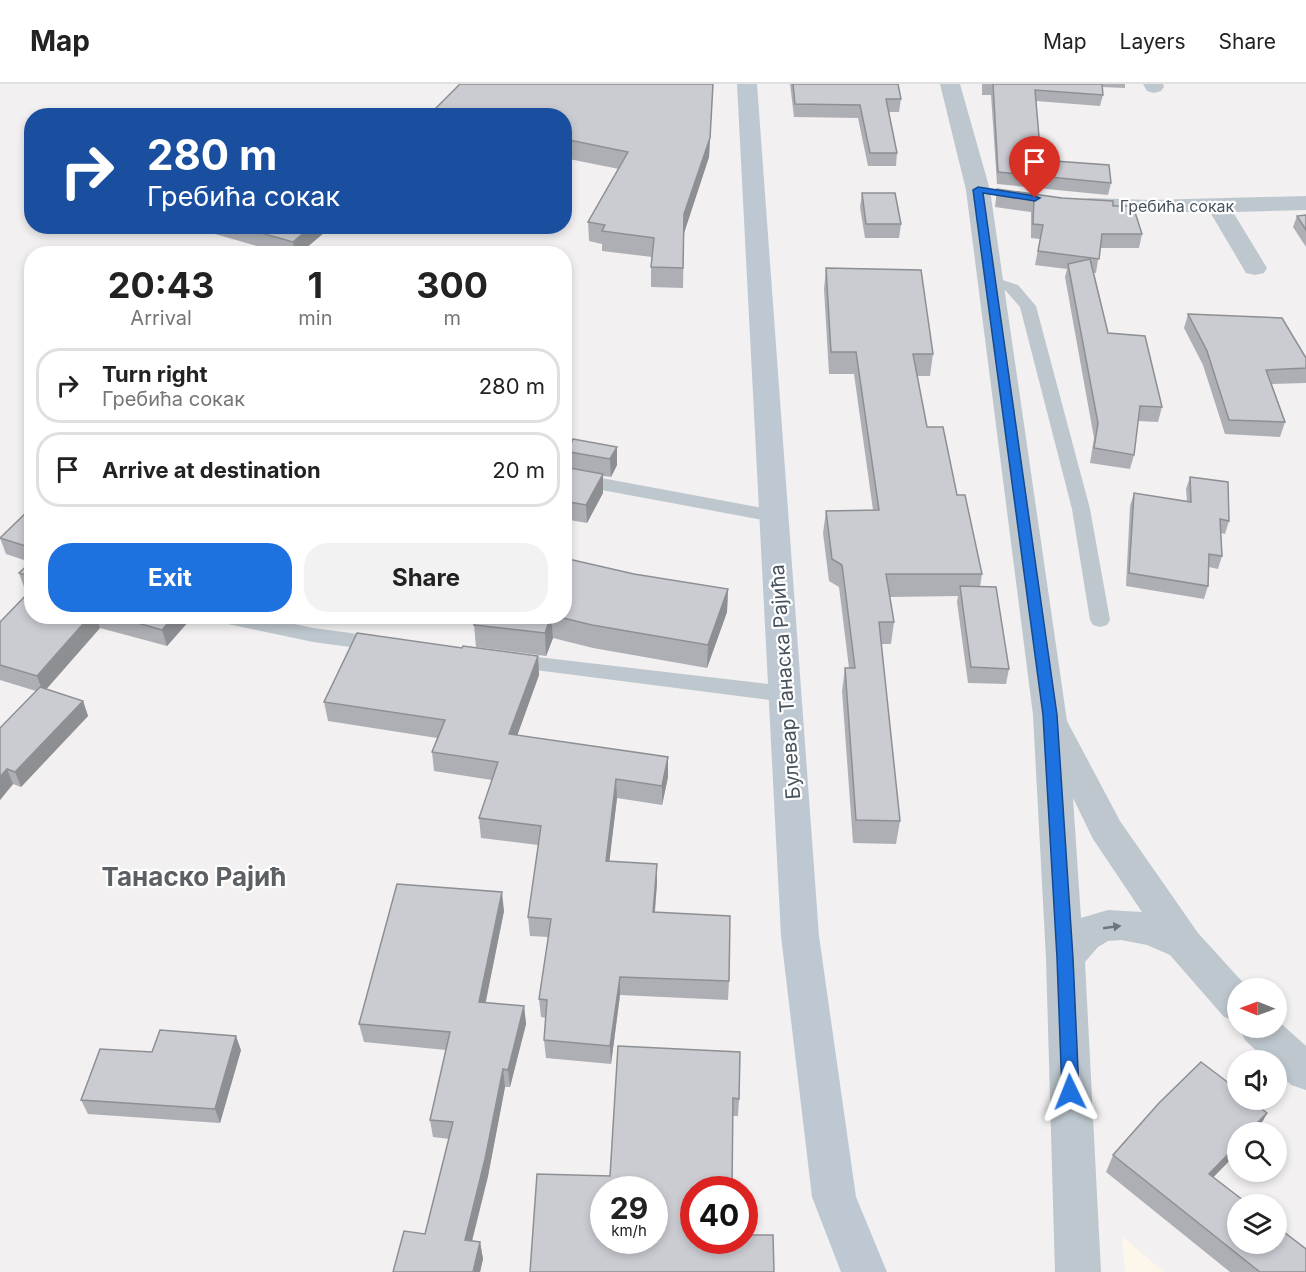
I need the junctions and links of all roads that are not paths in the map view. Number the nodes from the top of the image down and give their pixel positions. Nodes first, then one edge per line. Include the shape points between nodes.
1 (747, 84) edge
2 (950, 84) edge
3 (1066, 202) edge
4 (1306, 203) edge
5 (1218, 206) junction
6 (1255, 268) dead end
7 (990, 281) junction
8 (572, 478) edge
9 (774, 516) junction
10 (1100, 620) dead end
11 (261, 624) edge
12 (396, 647) edge
13 (490, 658) edge
14 (785, 694) junction
15 (1050, 715) junction
16 (1184, 944) junction
17 (1065, 958) junction
18 (1227, 993) edge
19 (1270, 1038) edge
20 (1306, 1072) edge
21 (864, 1272) edge
22 (1077, 1272) edge

1 - 9 main road, Булевар Танаска Рајића
2 - 7 street via 987,192
3 - 5 street, Гребића сокак
4 - 5 street, Гребића сокак
5 - 6 street
7 - 10 lane via 1012,288 1028,306 1082,509
7 - 15 street
8 - 9 lane
9 - 14 main road, Булевар Танаска Рајића
11 - 12 lane
13 - 14 lane
14 - 21 main road, Булевар Танаска Рајића via 801,936 834,1197
15 - 16 street via 1106,829
15 - 17 street
17 -> 16 street via 1085,935 1112,926 1146,927
16 - 18 street
17 - 22 street
19 - 20 street

